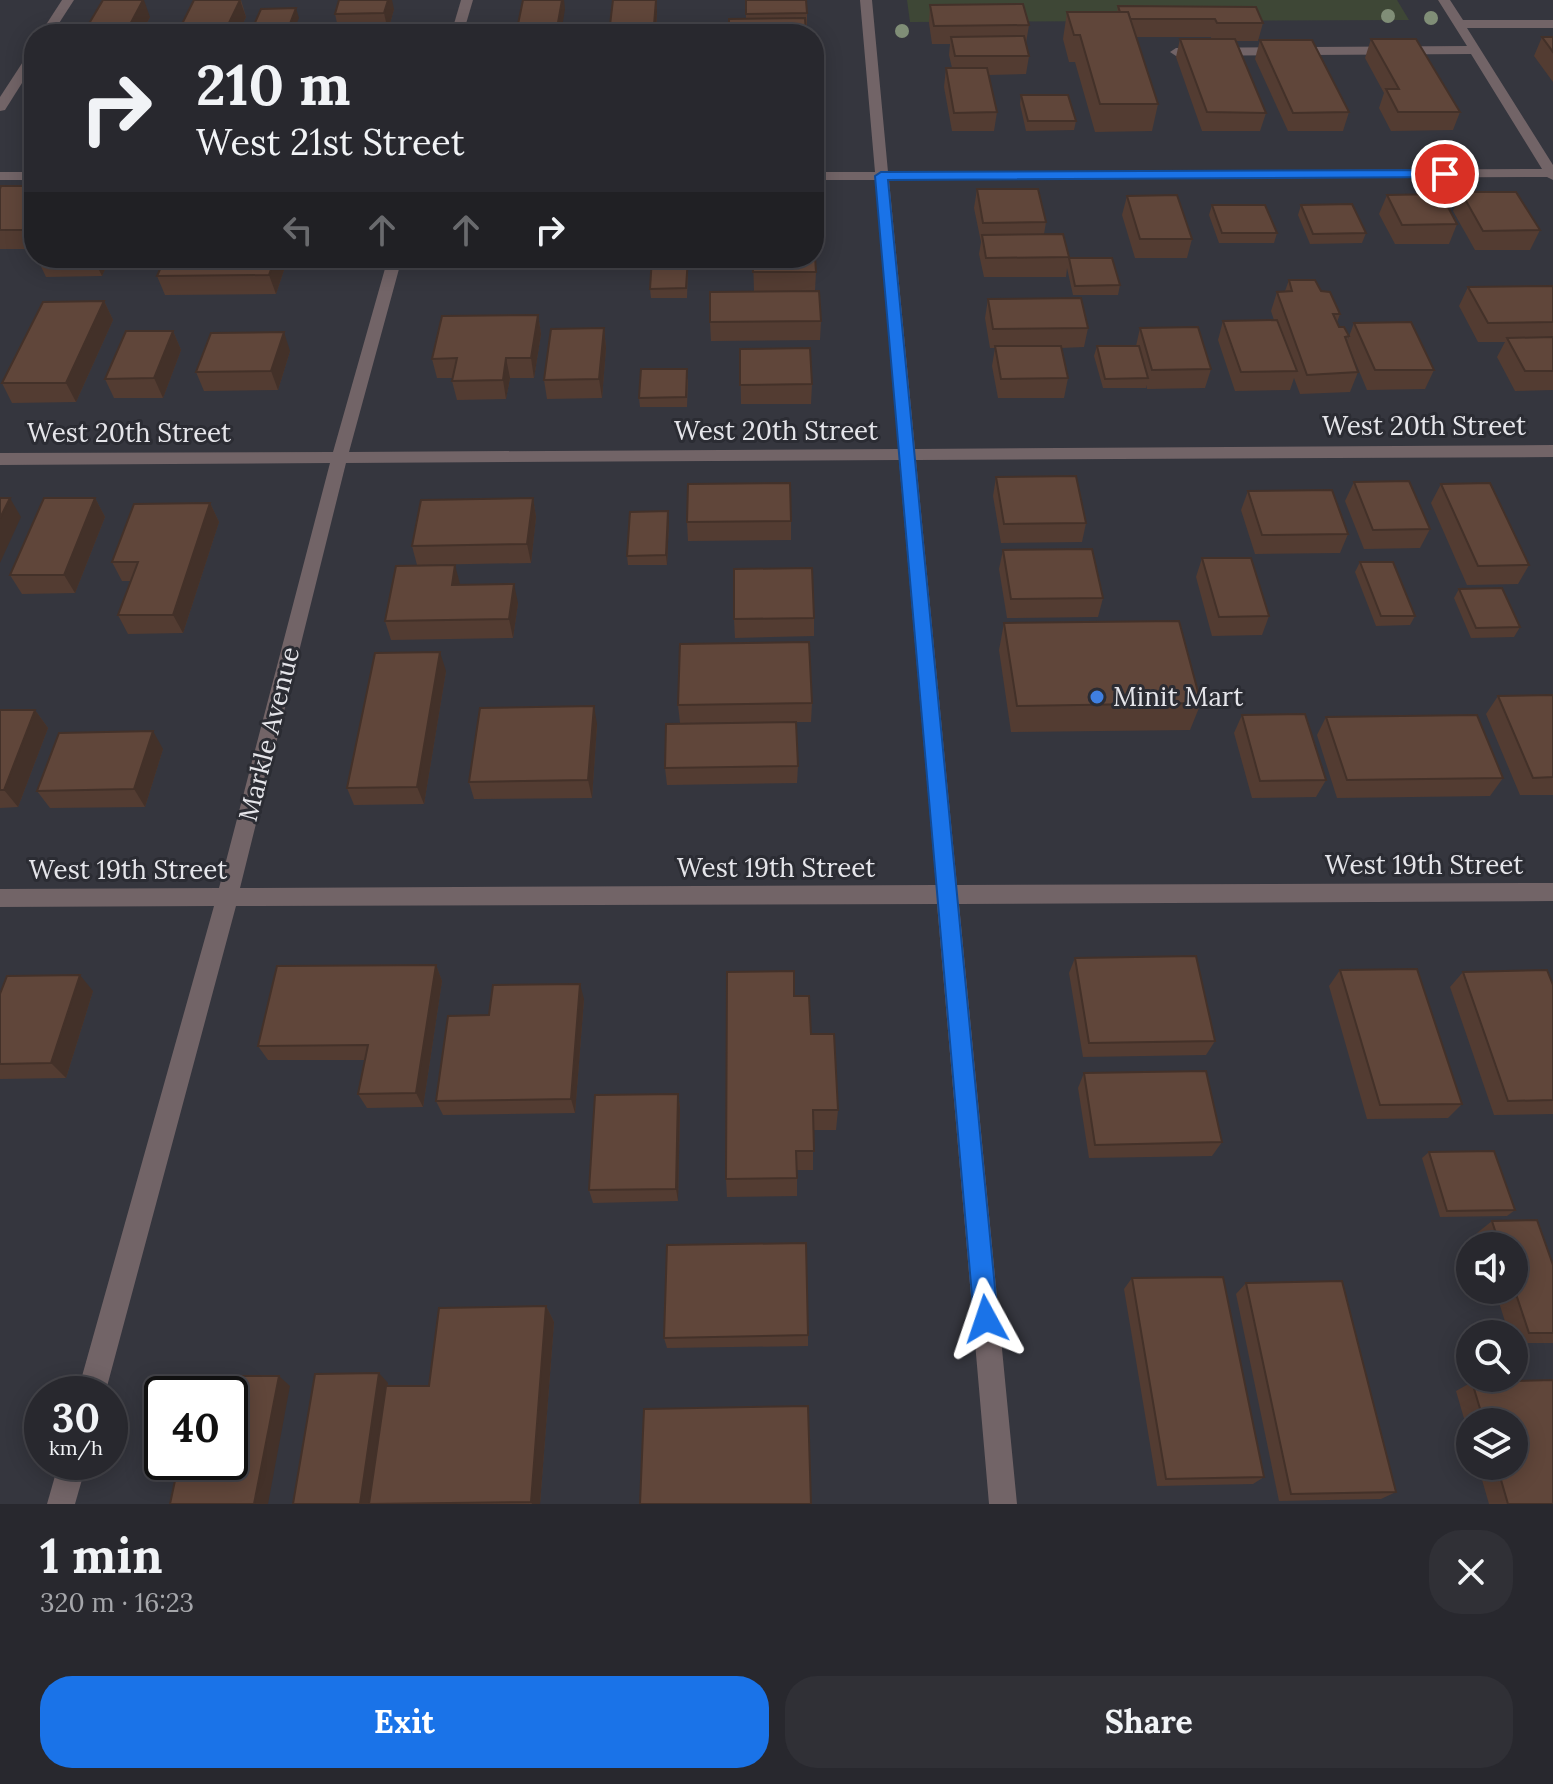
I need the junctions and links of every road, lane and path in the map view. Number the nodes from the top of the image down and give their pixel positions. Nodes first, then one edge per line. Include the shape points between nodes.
1 (68, 0) edge
2 (467, 0) edge
3 (866, 0) edge
4 (1444, 0) edge
5 (52, 24) edge
6 (460, 24) edge
7 (1457, 24) junction
8 (1553, 24) edge
9 (1473, 50) junction
10 (1176, 52) dead end
11 (24, 70) edge
12 (0, 107) edge
13 (1552, 175) edge
14 (0, 176) edge
15 (24, 176) edge
16 (824, 176) edge
17 (881, 176) junction
18 (392, 268) edge
19 (1553, 451) edge
20 (908, 456) junction
21 (0, 459) edge
22 (339, 459) junction
23 (1553, 892) edge
24 (947, 895) junction
25 (0, 898) edge
26 (227, 898) junction
27 (96, 1376) edge
28 (68, 1480) edge
29 (61, 1504) edge
30 (1003, 1504) edge

1 - 5 street
2 - 6 street
3 - 17 street
4 - 7 street
7 - 8 street
7 - 9 street
9 - 10 street
9 - 13 street
11 - 12 street
13 - 17 street
14 - 15 street
16 - 17 street
17 - 20 street
18 - 22 street, Markle Avenue
19 - 20 street, West 20th Street
20 - 22 street, West 20th Street
20 - 24 street
21 - 22 street, West 20th Street
22 - 26 street, Markle Avenue
23 - 24 street, West 19th Street
24 - 26 street, West 19th Street
24 - 30 street
25 - 26 street, West 19th Street
26 - 27 street, Markle Avenue
28 - 29 street

